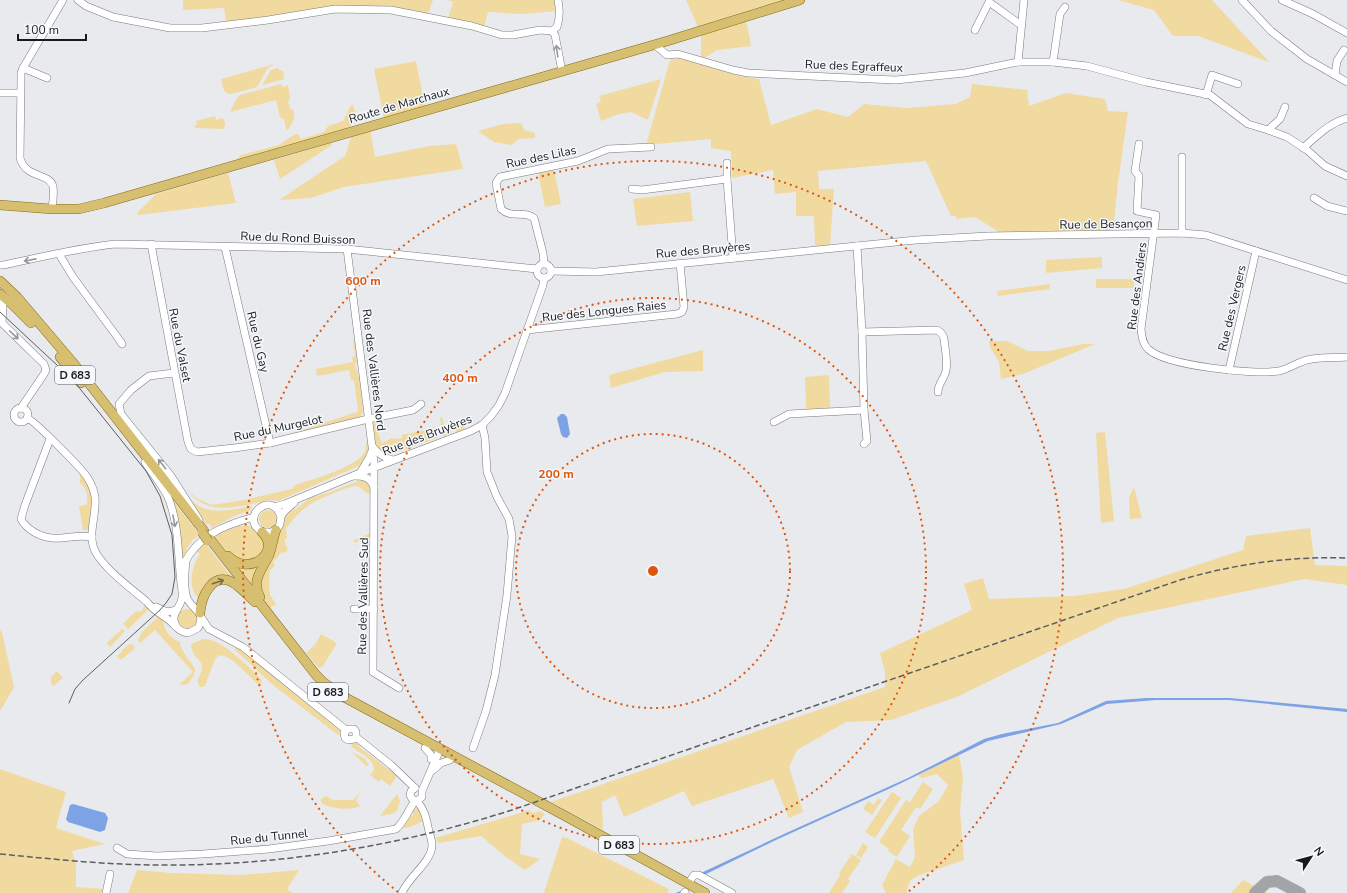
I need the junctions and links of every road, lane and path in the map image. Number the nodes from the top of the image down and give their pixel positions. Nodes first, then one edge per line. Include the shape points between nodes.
1 (63, 0) edge
2 (78, 0) edge
3 (558, 0) edge
4 (800, 0) edge
5 (1024, 0) edge
6 (1242, 0) edge
7 (1282, 0) edge
8 (1065, 8) dead end
9 (1021, 25) junction
10 (975, 30) dead end
11 (552, 31) junction
12 (1347, 33) edge
13 (660, 43) junction
14 (1344, 50) dead end
15 (1018, 62) junction
16 (1053, 62) junction
17 (23, 68) junction
18 (562, 71) junction
19 (1335, 75) junction
20 (47, 78) dead end
21 (1347, 82) edge
22 (1238, 84) dead end
23 (0, 93) edge
24 (20, 94) junction
25 (1206, 95) junction
26 (1284, 107) dead end
27 (1347, 118) edge
28 (1268, 130) junction
29 (1139, 144) dead end
30 (651, 147) dead end
31 (1303, 148) junction
32 (1182, 157) dead end
33 (727, 163) dead end
34 (1347, 176) edge
35 (727, 179) junction
36 (632, 189) dead end
37 (1314, 198) dead end
38 (0, 205) edge
39 (52, 209) junction
40 (1347, 211) edge
41 (1154, 234) junction
42 (1182, 234) junction
43 (150, 244) junction
44 (858, 246) junction
45 (225, 247) junction
46 (347, 249) junction
47 (1256, 251) junction
48 (59, 254) junction
49 (733, 258) junction
50 (544, 263) junction
51 (680, 263) junction
52 (0, 265) edge
53 (537, 269) junction
54 (551, 271) junction
55 (544, 278) junction
56 (1347, 280) edge
57 (0, 281) edge
58 (2, 290) edge
59 (0, 303) edge
60 (43, 329) junction
61 (527, 330) junction
62 (862, 332) junction
63 (122, 344) dead end
64 (1347, 357) edge
65 (1229, 370) junction
66 (174, 372) junction
67 (938, 392) dead end
68 (421, 404) dead end
69 (21, 408) junction
70 (862, 410) junction
71 (27, 418) junction
72 (368, 419) junction
73 (774, 422) dead end
74 (482, 425) junction
75 (50, 439) junction
76 (270, 443) junction
77 (864, 444) dead end
78 (373, 446) junction
79 (191, 449) joint
80 (393, 460) junction
81 (145, 462) junction
82 (384, 464) junction
83 (374, 467) junction
84 (360, 473) junction
85 (351, 476) junction
86 (163, 477) junction
87 (375, 486) junction
88 (307, 494) junction
89 (274, 507) junction
90 (281, 517) junction
91 (199, 520) junction
92 (254, 520) junction
93 (204, 530) junction
94 (276, 530) junction
95 (262, 532) junction
96 (92, 538) junction
97 (210, 539) junction
98 (186, 560) junction
99 (182, 586) junction
100 (147, 602) junction
101 (257, 605) junction
102 (178, 609) junction
103 (354, 609) dead end
104 (374, 609) junction
105 (198, 612) junction
106 (276, 622) junction
107 (175, 626) junction
108 (195, 630) junction
109 (250, 653) junction
110 (399, 688) dead end
111 (473, 748) dead end
112 (433, 752) junction
113 (450, 760) junction
114 (429, 774) junction
115 (416, 794) junction
116 (117, 848) dead end
117 (110, 874) dead end
118 (690, 880) dead end
119 (106, 893) edge
120 (402, 893) edge
121 (696, 893) edge
122 (705, 893) edge
123 (732, 893) edge

1 - 17 street
2 - 11 street via 113,17 170,28 202,28 335,9 391,10 502,34
3 - 11 street via 558,28
4 - 13 main road, Route de Marchaux
5 - 9 street
6 - 19 street via 1271,31 1307,60
7 - 12 street via 1314,14
8 - 16 street via 1060,14
9 - 10 street via 989,2
9 - 15 street
18 -> 11 street
13 - 15 street, Rue des Egraffeux via 669,54 678,54 748,73 896,80 965,73
13 - 18 main road, Route de Marchaux
14 - 19 street via 1337,61
15 - 16 street, Rue des Egraffeux
16 - 25 street, Rue des Egraffeux via 1087,66
17 - 20 street
17 - 24 street
18 - 39 main road, Route de Marchaux via 104,203 79,209
19 - 21 street
22 - 25 street via 1212,75
23 - 24 street
24 - 39 street via 20,158 25,169 51,182
25 - 28 street, Rue des Egraffeux via 1248,124
26 - 28 street via 1280,119
27 - 31 street via 1324,129
28 - 31 street, Rue des Egraffeux via 1287,137
29 - 41 street, Rue des Andiers via 1135,171 1139,176 1138,211 1156,215
30 - 50 street, Rue des Lilas via 608,149 583,160 500,177 497,180 501,209 509,214 528,215 534,218
31 - 34 street, Rue des Egraffeux via 1325,166
32 - 42 street
33 - 35 street
35 - 36 street via 642,190
35 - 49 street
37 - 40 street via 1327,206
38 - 39 main road, Route de Marchaux
41 - 42 street, Rue de Besançon
41 - 44 street, Rue de Besançon via 988,236
41 - 65 street, Rue des Andiers via 1141,329 1142,340 1152,352 1166,358
42 - 47 street, Rue de Besançon via 1206,235
43 - 45 street, Rue du Rond Buisson
43 - 48 street, Rue du Rond Buisson via 90,246
43 - 66 street, Rue du Valset
44 - 49 street, Rue des Bruyères
44 - 62 street
45 - 46 street, Rue du Rond Buisson
45 - 76 street, Rue du Gay
46 - 53 street, Rue du Rond Buisson
46 - 72 street, Rue des Vallières Nord
47 - 56 street, Rue de Besançon
47 - 65 street, Rue des Vergers
48 -> 52 street, Rue du Rond Buisson
48 - 63 street
49 - 51 street, Rue des Bruyères
50 - 53 street
50 - 54 street via 548,264
51 - 54 street, Rue des Bruyères via 596,272
51 - 61 street, Rue des Longues Raies via 684,307 682,312
53 - 55 street via 538,274
54 - 55 street, Rue des Bruyères via 548,277
55 - 61 street, Rue des Bruyères
57 - 60 main road, D 683
58 - 60 main road
58 - 81 main road, D 683 via 44,337
59 -> 69 street via 3,306 2,324 44,364 46,370
60 - 86 main road, D 683 via 74,364
61 - 74 street, Rue des Bruyères via 500,405
62 - 67 street via 941,332 944,338 946,369
62 - 70 street
64 - 65 street, Rue des Andiers via 1307,360 1280,371
66 - 79 street, Rue du Valset
91 -> 66 street via 171,476 121,414 119,404 131,390 149,376
68 - 72 street, Rue du Murgelot via 413,410
69 - 71 street via 27,412
69 - 71 street via 15,412 15,418 19,421
70 - 73 street via 789,414
70 - 77 street via 867,442
71 - 75 street
72 - 76 street, Rue du Murgelot
72 - 78 street, Rue des Vallières Nord
74 - 80 street, Rue des Bruyères
74 - 111 street via 487,472 509,519 512,536 507,595 495,675
75 - 96 street via 87,477 93,487 95,497
75 - 96 street via 21,519 33,531 50,538
76 - 79 street, Rue du Murgelot via 197,452
78 - 80 street, Rue des Vallières Nord via 383,457
78 - 83 street, Rue des Vallières Nord
78 - 84 street
80 - 82 street, Rue des Bruyères
81 - 93 main road, D 683
81 -> 99 street via 171,505
82 - 83 street, Rue des Bruyères
82 - 87 street via 378,472
83 - 84 street, Rue des Bruyères
83 - 87 street, Rue des Vallières Sud
84 - 85 street, Rue des Bruyères
85 - 87 street via 368,478
85 - 88 street, Rue des Bruyères
86 - 91 main road
86 - 93 main road, D 683
87 - 104 street, Rue des Vallières Sud
88 - 89 street, Rue des Bruyères
88 - 90 street via 288,508
89 - 90 street via 278,509
89 - 92 street via 262,506
90 - 94 street
91 - 93 main road
92 - 95 street
92 - 98 street via 239,521 214,532 201,541
93 - 97 main road, D 683, bridge
94 - 95 street
94 - 106 main road via 256,583 259,594
95 - 97 main road via 267,538 266,552 260,560 249,565 232,560
96 - 100 street via 100,560
97 - 101 main road, D 683
97 - 106 main road, D 683
98 - 99 street
98 - 105 street via 188,598
99 - 102 street via 182,598
100 - 102 street via 167,612
100 - 107 street via 153,609 170,619
105 -> 101 main road via 208,588 216,581 223,580 228,580 241,588
101 - 112 main road, D 683 via 312,676 331,695
102 - 105 street via 188,605
102 - 107 street via 174,618
103 - 104 street
104 - 110 street, Rue des Vallières Sud via 373,672
105 - 108 street via 200,625
105 - 109 street via 209,629
106 - 112 main road, D 683 via 316,675 333,690
107 - 108 street via 186,633
108 - 109 street via 209,633
109 - 115 street via 346,730 344,734 347,739 352,740 356,736 395,768
112 - 113 main road, D 683
112 - 114 street
112 - 115 street
112 - 122 main road, D 683 via 569,818
113 - 114 street via 441,763
113 - 121 main road, D 683
114 - 115 street
115 - 116 street, Rue du Tunnel via 404,821 396,829 328,842 203,854 127,854
115 - 120 street via 425,806 432,846 424,863 406,883
117 - 119 street
118 - 123 street via 694,875 699,875

